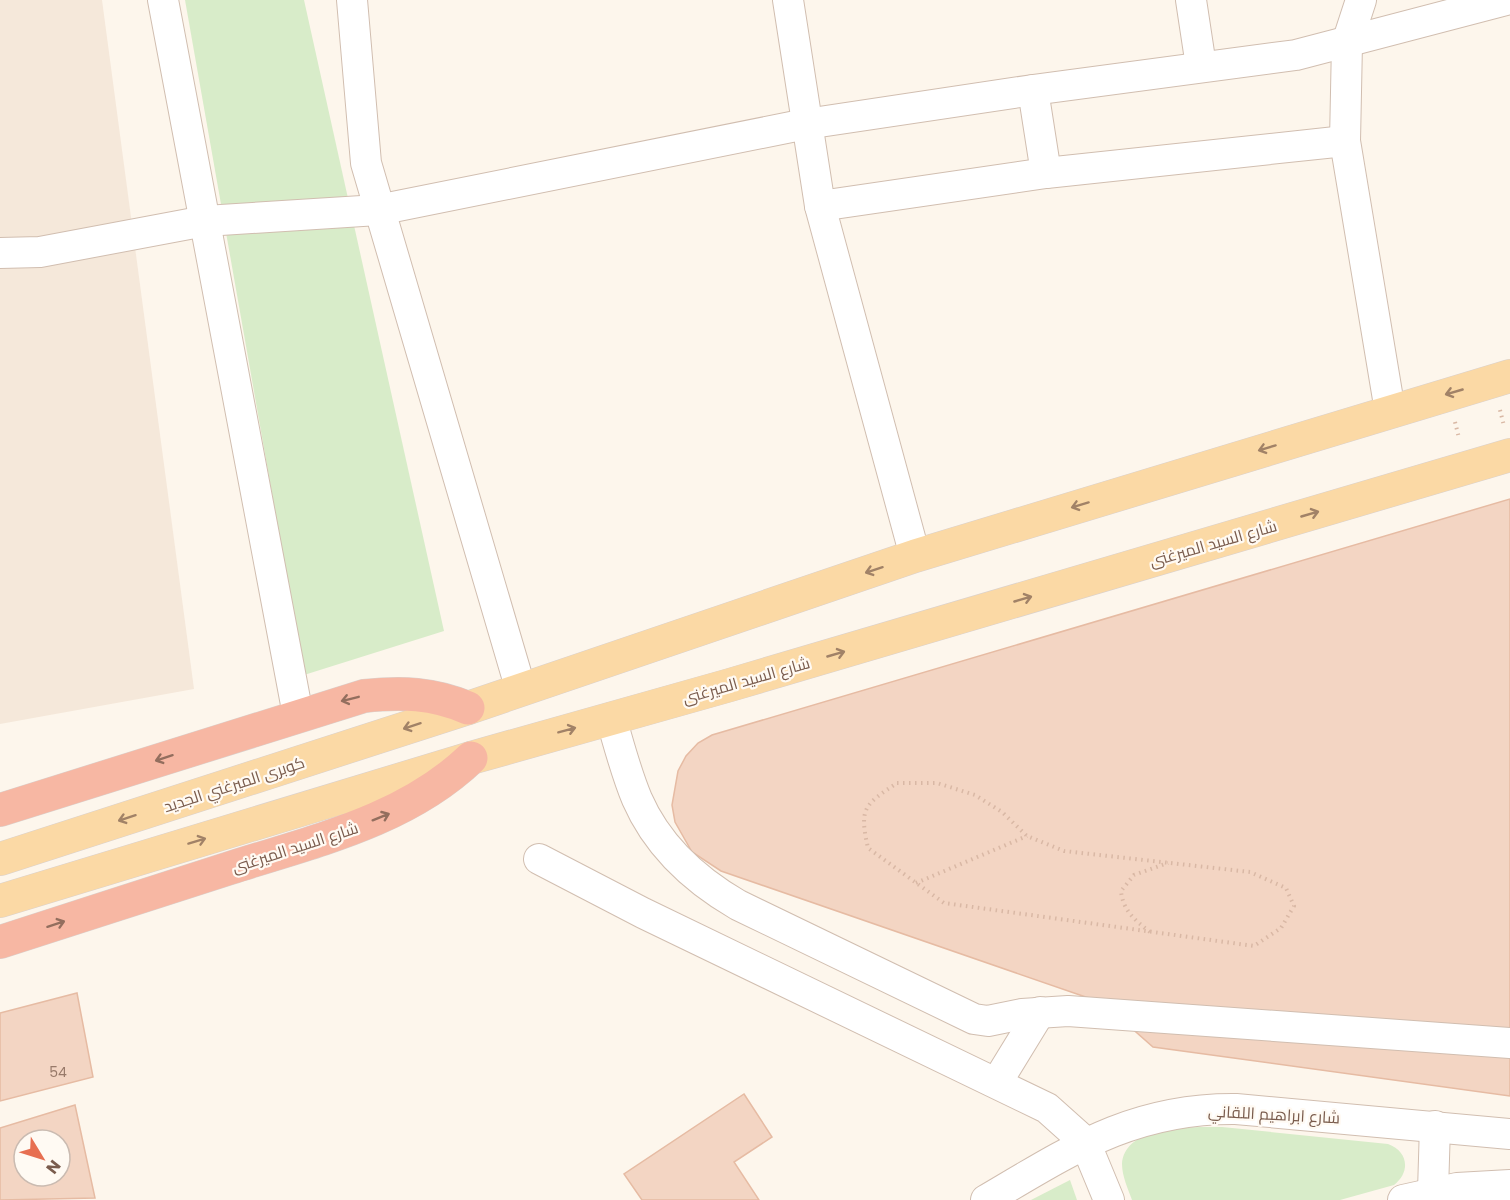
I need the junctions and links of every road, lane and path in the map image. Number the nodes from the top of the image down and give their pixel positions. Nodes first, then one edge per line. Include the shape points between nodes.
1 (163, 0) edge
2 (352, 0) edge
3 (788, 0) edge
4 (1191, 0) edge
5 (1361, 0) edge
6 (1506, 0) edge
7 (1347, 43) junction
8 (1201, 66) junction
9 (1033, 90) junction
10 (806, 124) junction
11 (1345, 141) junction
12 (1046, 173) junction
13 (820, 206) junction
14 (378, 210) junction
15 (205, 221) junction
16 (0, 253) edge
17 (1501, 379) edge
18 (1448, 394) junction
19 (1390, 411) junction
20 (1509, 446) edge
21 (1467, 468) junction
22 (915, 556) junction
23 (521, 690) junction
24 (468, 708) junction
25 (298, 715) junction
26 (611, 718) junction
27 (534, 739) junction
28 (471, 758) junction
29 (0, 810) edge
30 (1027, 836) junction
31 (0, 859) edge
32 (539, 859) dead end
33 (1171, 862) junction
34 (916, 883) junction
35 (0, 901) edge
36 (1150, 932) junction
37 (0, 942) edge
38 (1040, 1012) junction
39 (1510, 1043) edge
40 (997, 1082) junction
41 (1435, 1126) junction
42 (1510, 1134) edge
43 (1085, 1142) junction
44 (1510, 1185) edge
45 (1433, 1191) junction
46 (986, 1200) edge
47 (1109, 1200) edge
48 (1403, 1200) edge

1 - 15 street
2 - 14 street via 366,164
3 - 10 street
4 - 8 street
5 - 7 street
6 - 7 street
7 - 8 street via 1296,55
7 - 11 street
8 - 9 street
9 - 10 street
9 - 12 street
10 - 13 street
10 - 14 street
11 - 12 street
11 - 19 street
12 - 13 street
13 - 22 street
14 - 15 street
14 - 23 street
15 - 16 street via 40,252
15 - 25 street
17 -> 18 main road
17 - 20 path
18 - 19 main road
18 - 21 path
19 -> 22 main road
20 - 21 main road, شارع السيد الميرغنى
26 -> 21 main road, شارع السيد الميرغنى
22 -> 23 main road
23 - 24 main road
23 - 27 main road
24 -> 25 highway via 443,697 393,693 364,696
24 -> 31 main road, كوبرى الميرغني الجديد
25 -> 29 highway
27 -> 26 main road, شارع السيد الميرغنى
26 - 38 street via 636,798 650,824 681,862 714,890 974,1019 988,1021
27 - 28 main road, شارع السيد الميرغنى
35 -> 28 main road
37 -> 28 highway, شارع السيد الميرغنى via 354,828 424,796
30 - 33 path via 1064,851
30 - 34 path
30 - 34 path via 1002,812 975,795 937,783 897,783 870,801 862,822 868,848
32 - 40 street via 642,913
33 - 36 path via 1134,875 1121,891 1131,917
33 - 36 path via 1250,872 1286,888 1294,906 1281,928 1254,946
34 - 36 path via 944,903
38 - 39 street
38 - 40 street
40 - 43 street via 1047,1108
41 - 42 street, شارع ابراهيم اللقاني
41 - 43 street, شارع ابراهيم اللقاني via 1221,1108 1147,1119
41 - 45 street
43 - 46 street, شارع ابراهيم اللقاني
43 - 47 street
44 - 45 street
45 - 48 street

